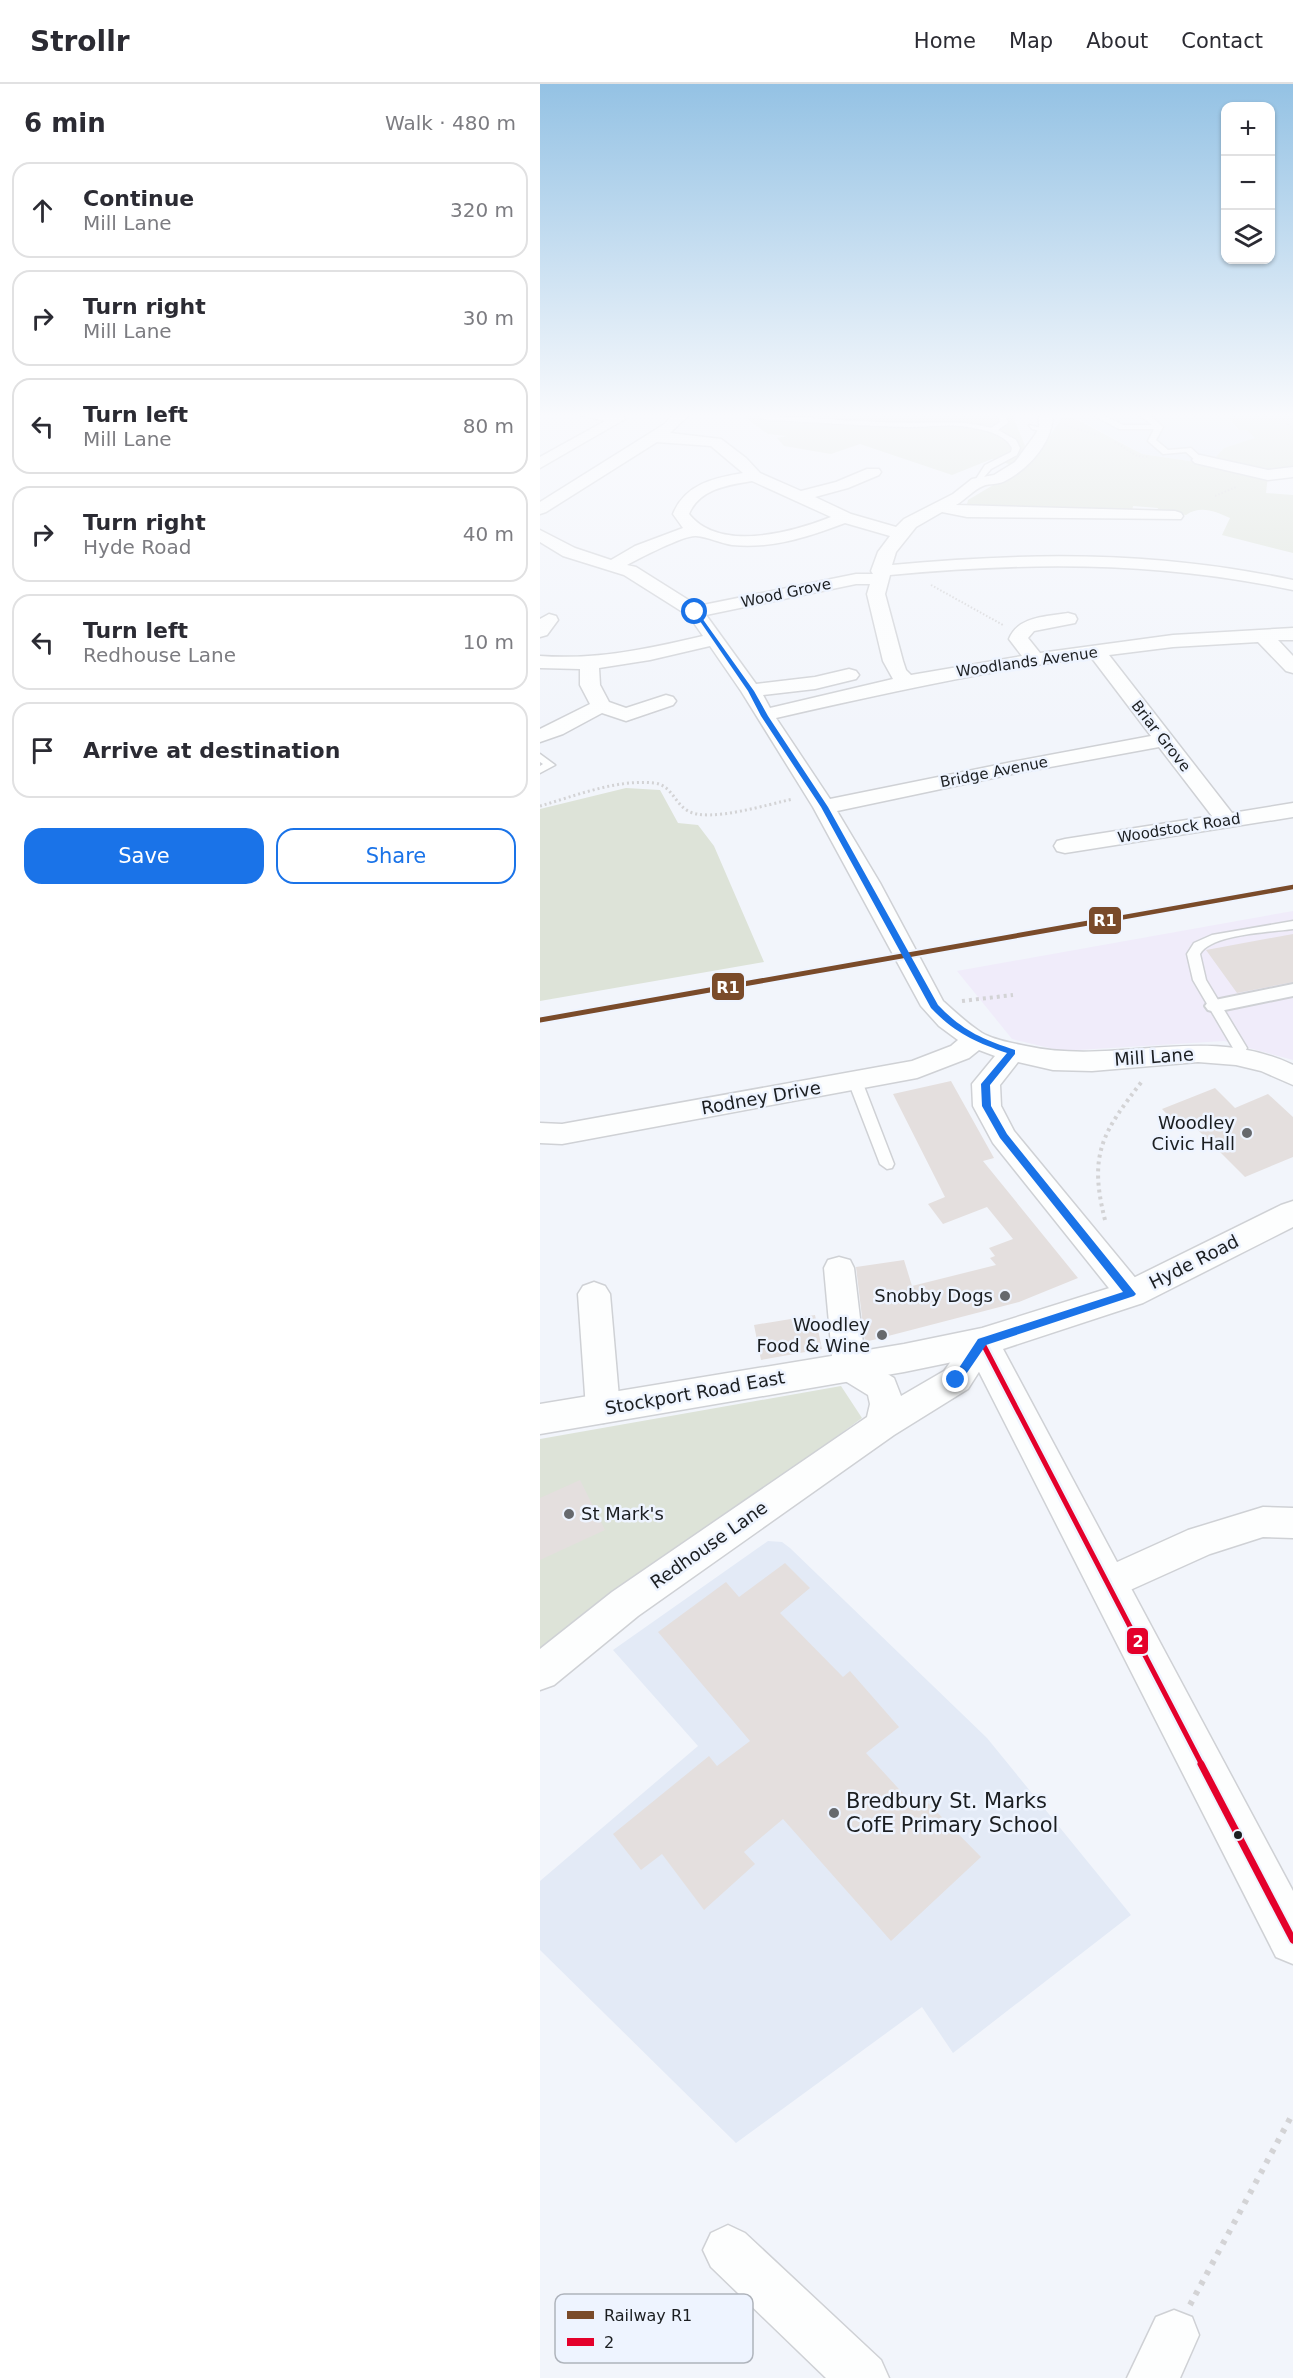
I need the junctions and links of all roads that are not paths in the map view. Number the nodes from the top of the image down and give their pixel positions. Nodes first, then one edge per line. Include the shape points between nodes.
1 (684, 519) edge
2 (839, 519) edge
3 (851, 519) edge
4 (917, 519) edge
5 (694, 530) junction
6 (900, 533) junction
7 (540, 535) edge
8 (569, 552) junction
9 (540, 558) edge
10 (614, 565) junction
11 (879, 575) junction
12 (1293, 585) edge
13 (695, 612) junction
14 (1068, 619) dead end
15 (1293, 634) edge
16 (1262, 635) junction
17 (715, 639) junction
18 (1096, 652) junction
19 (1035, 659) junction
20 (892, 661) junction
21 (540, 662) edge
22 (589, 664) junction
23 (1293, 667) edge
24 (907, 682) junction
25 (751, 691) junction
26 (666, 701) dead end
27 (600, 706) junction
28 (765, 716) junction
29 (540, 736) edge
30 (1165, 740) junction
31 (540, 757) edge
32 (540, 770) edge
33 (820, 800) junction
34 (1293, 810) edge
35 (1226, 820) junction
36 (1065, 846) dead end
37 (1293, 925) edge
38 (1293, 990) edge
39 (1215, 1006) junction
40 (975, 1040) junction
41 (1012, 1052) junction
42 (1236, 1056) junction
43 (937, 1062) junction
44 (1293, 1076) edge
45 (855, 1081) junction
46 (986, 1084) junction
47 (540, 1133) edge
48 (887, 1164) dead end
49 (1293, 1212) edge
50 (839, 1268) dead end
51 (594, 1294) dead end
52 (1131, 1294) junction
53 (982, 1342) junction
54 (849, 1367) junction
55 (603, 1409) junction
56 (540, 1419) edge
57 (882, 1425) junction
58 (1293, 1523) edge
59 (1108, 1584) junction
60 (540, 1672) edge
61 (1293, 1940) edge
62 (728, 2250) dead end
63 (863, 2378) edge

1 - 5 street
2 - 5 street via 774,539 740,540
3 - 6 street
4 - 6 street
5 - 10 street
6 - 11 street via 887,552
7 - 8 street, Mill Lane
8 - 9 street
8 - 10 street, Mill Lane
10 - 13 street, Mill Lane
11 - 12 street, Wood Grove via 903,568 1004,561 1118,561 1167,564
11 - 13 street, Wood Grove
11 - 20 street via 876,594
13 - 17 street, Mill Lane
14 - 19 street via 1028,626 1021,631 1018,639
15 - 16 street, Woodlands Avenue
16 - 18 street, Woodlands Avenue via 1173,641
16 - 23 street
17 - 22 street
17 - 25 street, Mill Lane
18 - 19 street, Woodlands Avenue
18 - 30 street, Briar Grove
19 - 24 street, Woodlands Avenue
20 - 24 street
20 - 25 street via 861,673 815,683
21 - 22 street
22 - 27 street via 590,685
24 - 28 street, Woodlands Avenue
25 - 28 street, Mill Lane
26 - 27 street via 626,715
27 - 29 street
28 - 33 street, Mill Lane
30 - 33 street, Bridge Avenue
30 - 35 street, Briar Grove
31 - 32 lane via 550,765
33 - 40 street, Mill Lane via 928,996 948,1020
34 - 35 street, Woodstock Road
35 - 36 street, Woodstock Road
37 - 39 lane via 1212,939 1196,947 1192,961 1197,978
38 - 39 street
39 - 42 lane via 1240,1048
40 - 41 street, Mill Lane
40 - 43 street, Rodney Drive
41 - 42 street, Mill Lane via 1053,1061 1092,1062 1198,1053
41 - 46 street
42 - 44 street, Mill Lane
43 - 45 street, Rodney Drive
43 - 46 street
45 - 47 street, Rodney Drive via 562,1134
45 - 48 lane
46 - 52 street via 987,1106 1003,1136
49 - 52 main road, Hyde Road
50 - 54 street
51 - 55 street
52 - 53 main road, Hyde Road
53 - 54 main road, Hyde Road
53 - 57 street, Redhouse Lane via 956,1380
53 - 59 main road
54 - 55 main road, Stockport Road East
54 - 57 street via 882,1387 887,1404
55 - 56 main road, Stockport Road East
57 - 60 street, Redhouse Lane via 625,1604
58 - 59 street via 1263,1522 1201,1541
59 - 61 main road
62 - 63 street

